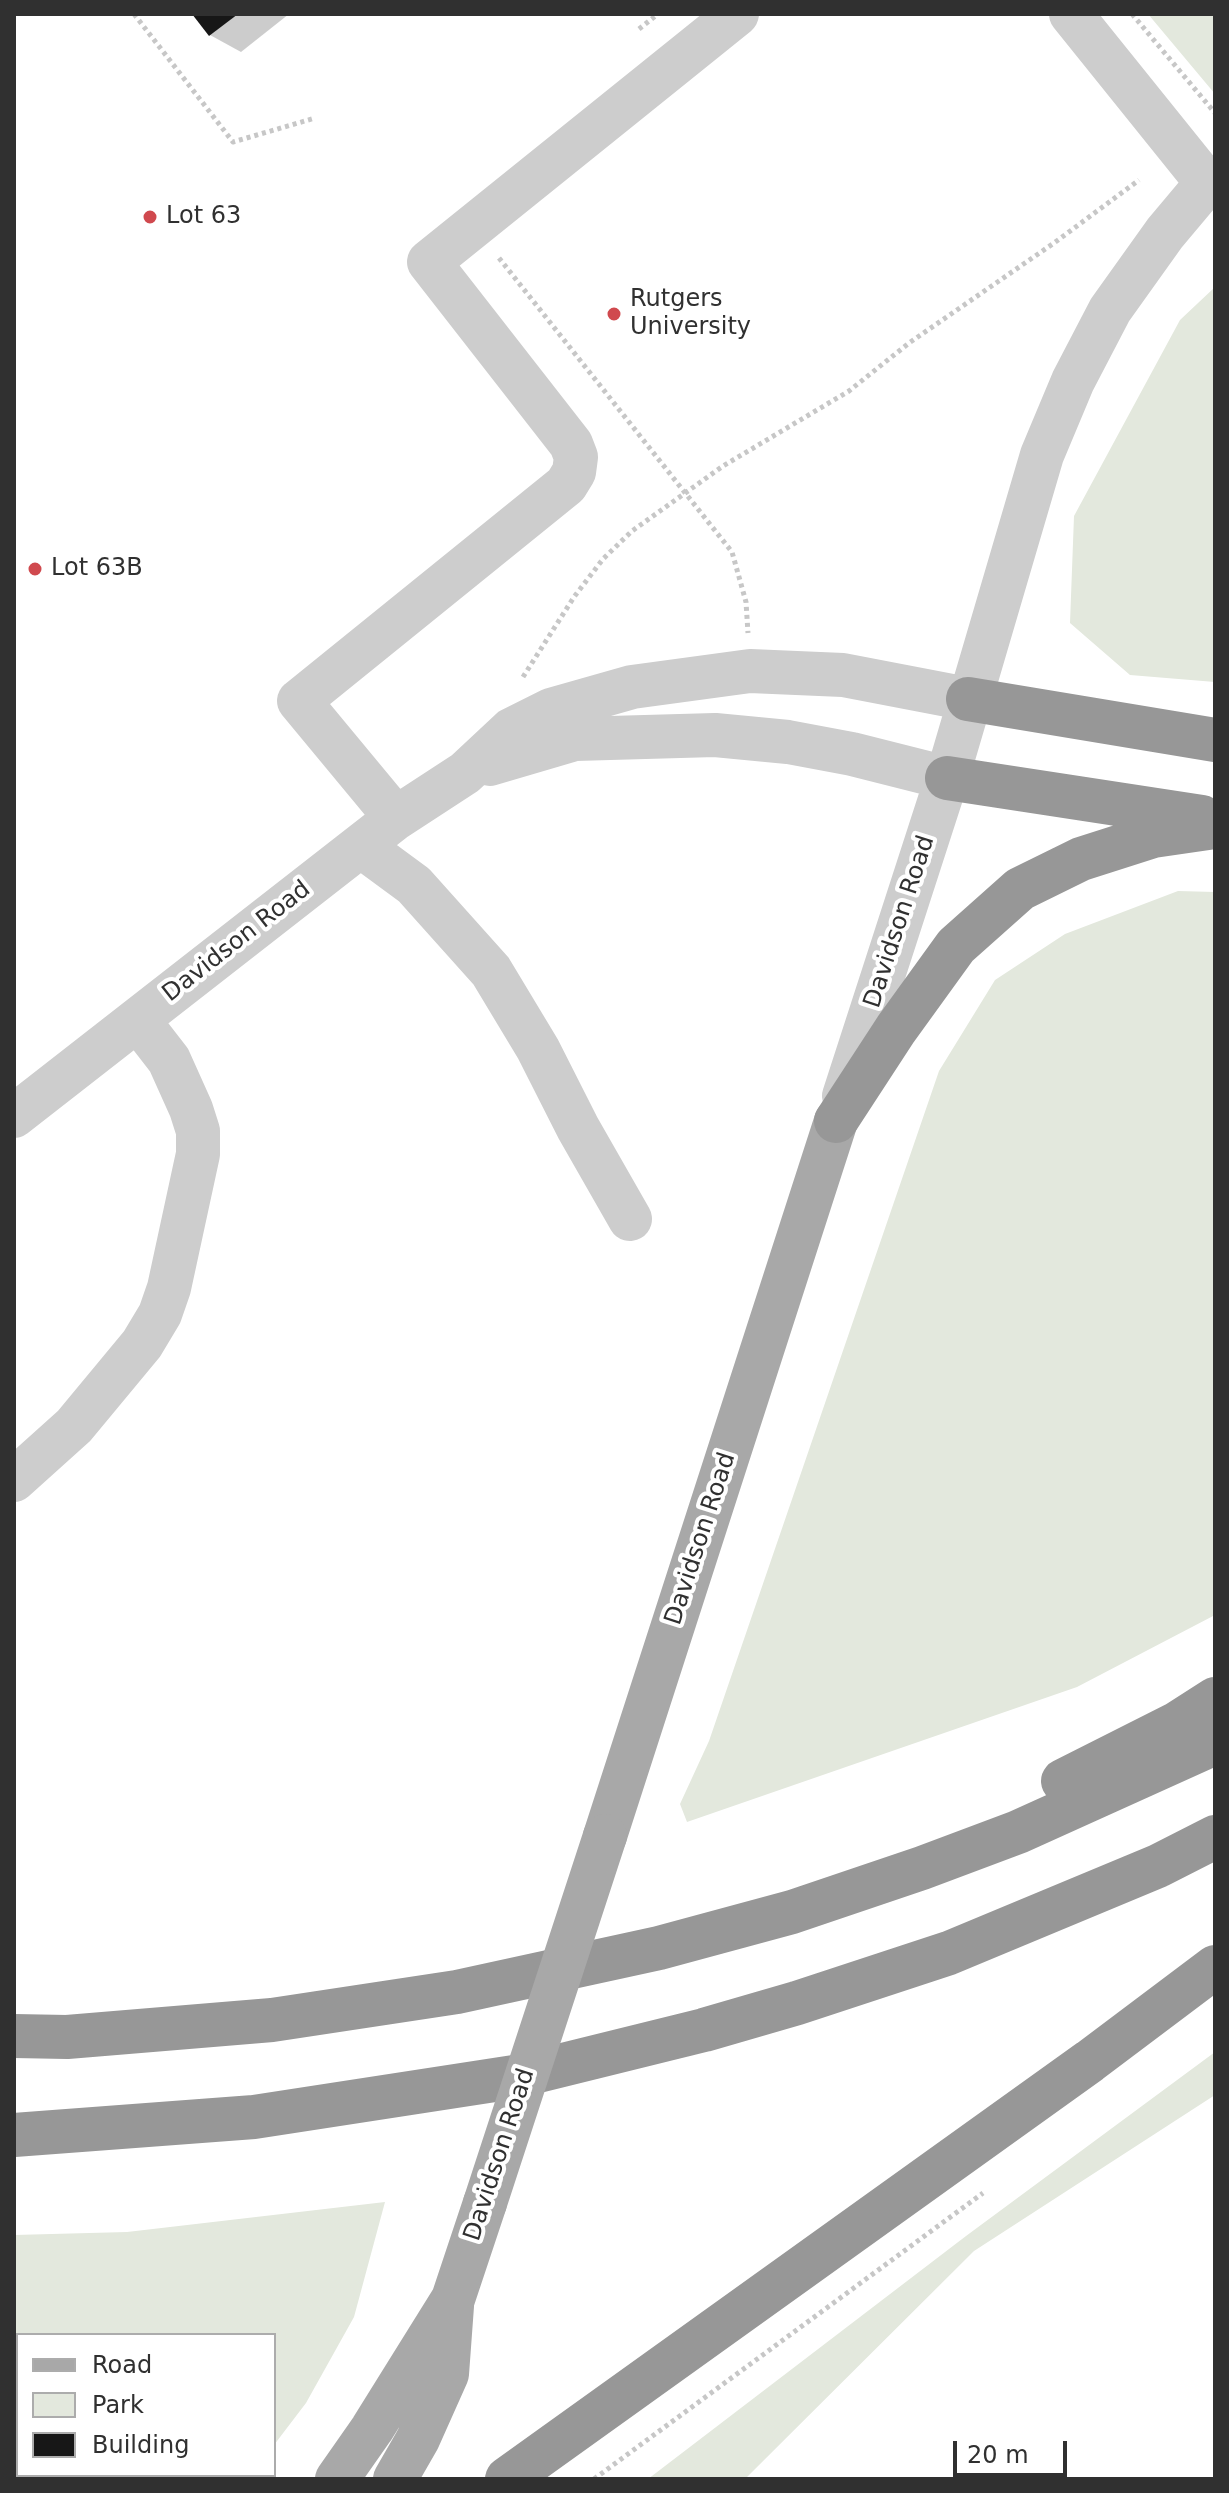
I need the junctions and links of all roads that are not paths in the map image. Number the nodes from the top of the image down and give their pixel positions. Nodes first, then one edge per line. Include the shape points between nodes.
1 (737, 14) edge
2 (1071, 14) edge
3 (1211, 180) edge
4 (968, 699) junction
5 (1215, 740) edge
6 (465, 773) junction
7 (947, 778) junction
8 (396, 818) junction
9 (1215, 819) edge
10 (1215, 827) edge
11 (361, 846) junction
12 (138, 1020) junction
13 (14, 1116) edge
14 (836, 1121) junction
15 (630, 1219) dead end
16 (14, 1480) edge
17 (1215, 1699) edge
18 (1215, 1743) edge
19 (1215, 1837) edge
20 (843, 1893) junction
21 (1215, 1967) edge
22 (14, 2036) edge
23 (14, 2135) edge
24 (453, 2299) junction
25 (337, 2479) edge
26 (395, 2479) edge
27 (507, 2479) edge

1 - 8 street via 429,262 576,457 566,485 299,701
2 - 3 street
3 - 4 street, Davidson Road via 1110,310 1073,381 1042,455
4 - 5 highway
4 - 6 street, Davidson Road via 843,675 750,671 632,687 551,710 511,730
4 - 7 street, Davidson Road
6 - 7 street, Davidson Road via 575,739 715,735 788,742
6 - 8 street, Davidson Road
7 - 9 highway
7 - 14 street, Davidson Road
8 - 11 street, Davidson Road
10 - 14 highway via 1153,836 1081,859 1020,889 956,946
11 - 12 street, Davidson Road
11 - 15 street via 414,885 491,971
12 - 13 street, Davidson Road
12 - 16 street via 169,1060 198,1131 198,1154 169,1288 142,1344 74,1426
14 - 24 main road, Davidson Road, bridge
17 - 20 highway via 1176,1724
18 - 20 highway via 1018,1832
19 - 23 highway via 949,1953 704,2030 514,2077 254,2117
20 - 22 highway via 712,1935 457,1992 272,2020 67,2037
21 - 27 highway
24 - 25 main road, Davidson Road
24 - 26 main road, Davidson Road via 447,2374

